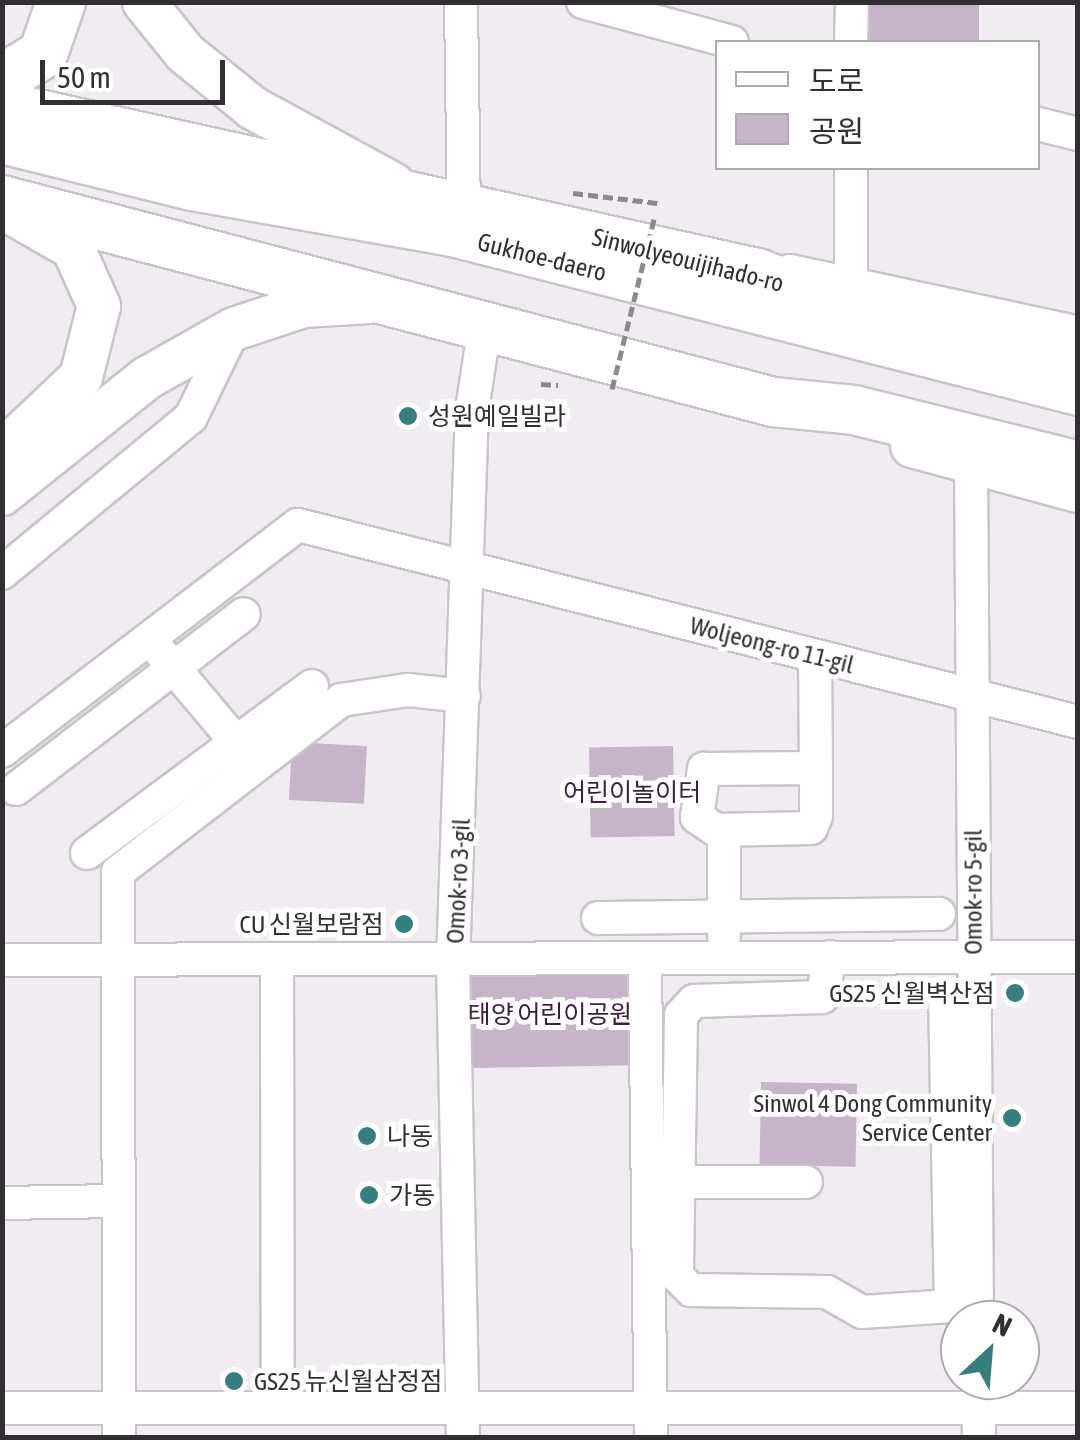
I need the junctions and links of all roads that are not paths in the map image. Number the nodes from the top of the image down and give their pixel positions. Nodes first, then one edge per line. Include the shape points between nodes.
1 (61, 2) edge
2 (144, 2) edge
3 (461, 2) edge
4 (582, 2) edge
5 (852, 2) edge
6 (661, 13) edge
7 (727, 40) edge
8 (852, 40) edge
9 (2, 79) edge
10 (2, 106) edge
11 (1040, 124) edge
12 (1078, 134) edge
13 (2, 142) edge
14 (2, 162) edge
15 (852, 170) edge
16 (411, 194) junction
17 (2, 200) edge
18 (464, 207) junction
19 (2, 208) edge
20 (758, 273) junction
21 (851, 282) junction
22 (392, 300) junction
23 (485, 325) junction
24 (234, 329) junction
25 (1078, 338) edge
26 (1078, 365) edge
27 (1078, 394) edge
28 (773, 402) junction
29 (1078, 411) edge
30 (2, 452) edge
31 (971, 464) junction
32 (1078, 466) edge
33 (1078, 491) edge
34 (2, 494) edge
35 (466, 567) junction
36 (2, 573) edge
37 (244, 614) dead end
38 (148, 638) junction
39 (815, 656) junction
40 (174, 668) junction
41 (312, 686) dead end
42 (464, 696) junction
43 (973, 696) junction
44 (1078, 722) edge
45 (236, 742) junction
46 (2, 751) edge
47 (816, 768) junction
48 (16, 790) dead end
49 (724, 830) junction
50 (87, 853) dead end
51 (939, 914) dead end
52 (724, 917) junction
53 (598, 918) dead end
54 (973, 955) junction
55 (830, 957) junction
56 (1078, 957) edge
57 (116, 958) junction
58 (724, 959) junction
59 (2, 960) edge
60 (276, 960) junction
61 (645, 962) junction
62 (453, 964) junction
63 (945, 1004) dead end
64 (678, 1182) junction
65 (806, 1182) dead end
66 (117, 1202) junction
67 (2, 1203) edge
68 (978, 1300) edge
69 (278, 1407) junction
70 (2, 1408) edge
71 (979, 1408) edge
72 (1078, 1408) edge
73 (118, 1422) edge
74 (463, 1422) edge
75 (650, 1422) edge

1 - 9 highway via 43,54
2 - 16 main road via 184,52 253,108
3 - 18 street
4 - 6 street
5 - 8 street
6 - 7 street
10 - 16 highway, Sinwolyeouijihado-ro
11 - 12 street
13 - 27 main road, Gukhoe-daero via 192,189 452,234
14 - 29 main road, Gukhoe-daero via 180,205 446,250
15 - 21 street
16 - 18 highway, Sinwolyeouijihado-ro
17 - 22 highway
18 - 20 highway, Sinwolyeouijihado-ro
19 - 30 main road via 73,248 100,306 81,377
20 - 21 main road
20 - 26 highway, Sinwolyeouijihado-ro via 846,307
21 - 25 main road
22 - 23 highway
22 - 24 main road via 303,306
23 - 28 highway
23 - 35 street, Omok-ro 3-gil
24 - 34 main road via 147,378
24 - 36 street via 191,417
28 - 31 main road
28 - 32 highway via 854,410
31 - 33 main road
31 - 43 street, Omok-ro 5-gil
35 - 38 street, Woljeong-ro 11-gil via 298,525
35 - 39 street, Woljeong-ro 11-gil
35 - 42 street, Omok-ro 3-gil
37 - 40 street
38 - 40 street
38 - 46 street
39 - 43 street, Woljeong-ro 11-gil
39 - 47 street
40 - 45 street
40 - 48 street
41 - 45 street
42 - 57 street via 408,690 341,700 123,865
42 - 62 street, Omok-ro 3-gil
43 - 44 street, Woljeong-ro 11-gil
43 - 54 street, Omok-ro 5-gil
45 - 50 street
47 - 49 street via 811,828
47 - 49 street via 704,769 698,817
49 - 52 street
51 - 52 street
52 - 53 street
52 - 58 street
54 - 55 street
54 - 56 street
54 - 68 street, Omok-ro 5-gil
55 - 58 street
55 - 64 street via 822,997 684,1008
57 - 59 street
57 - 60 street
57 - 66 street
58 - 61 street
60 - 62 street
60 - 69 street
61 - 62 street
61 - 75 street
62 - 74 street, Omok-ro 3-gil
63 - 64 street via 954,1294 946,1311 862,1312 828,1292 691,1290 677,1276
64 - 65 street
66 - 67 street
66 - 73 street
69 - 73 street
69 - 74 street
70 - 73 street
71 - 72 street
71 - 75 street
74 - 75 street

